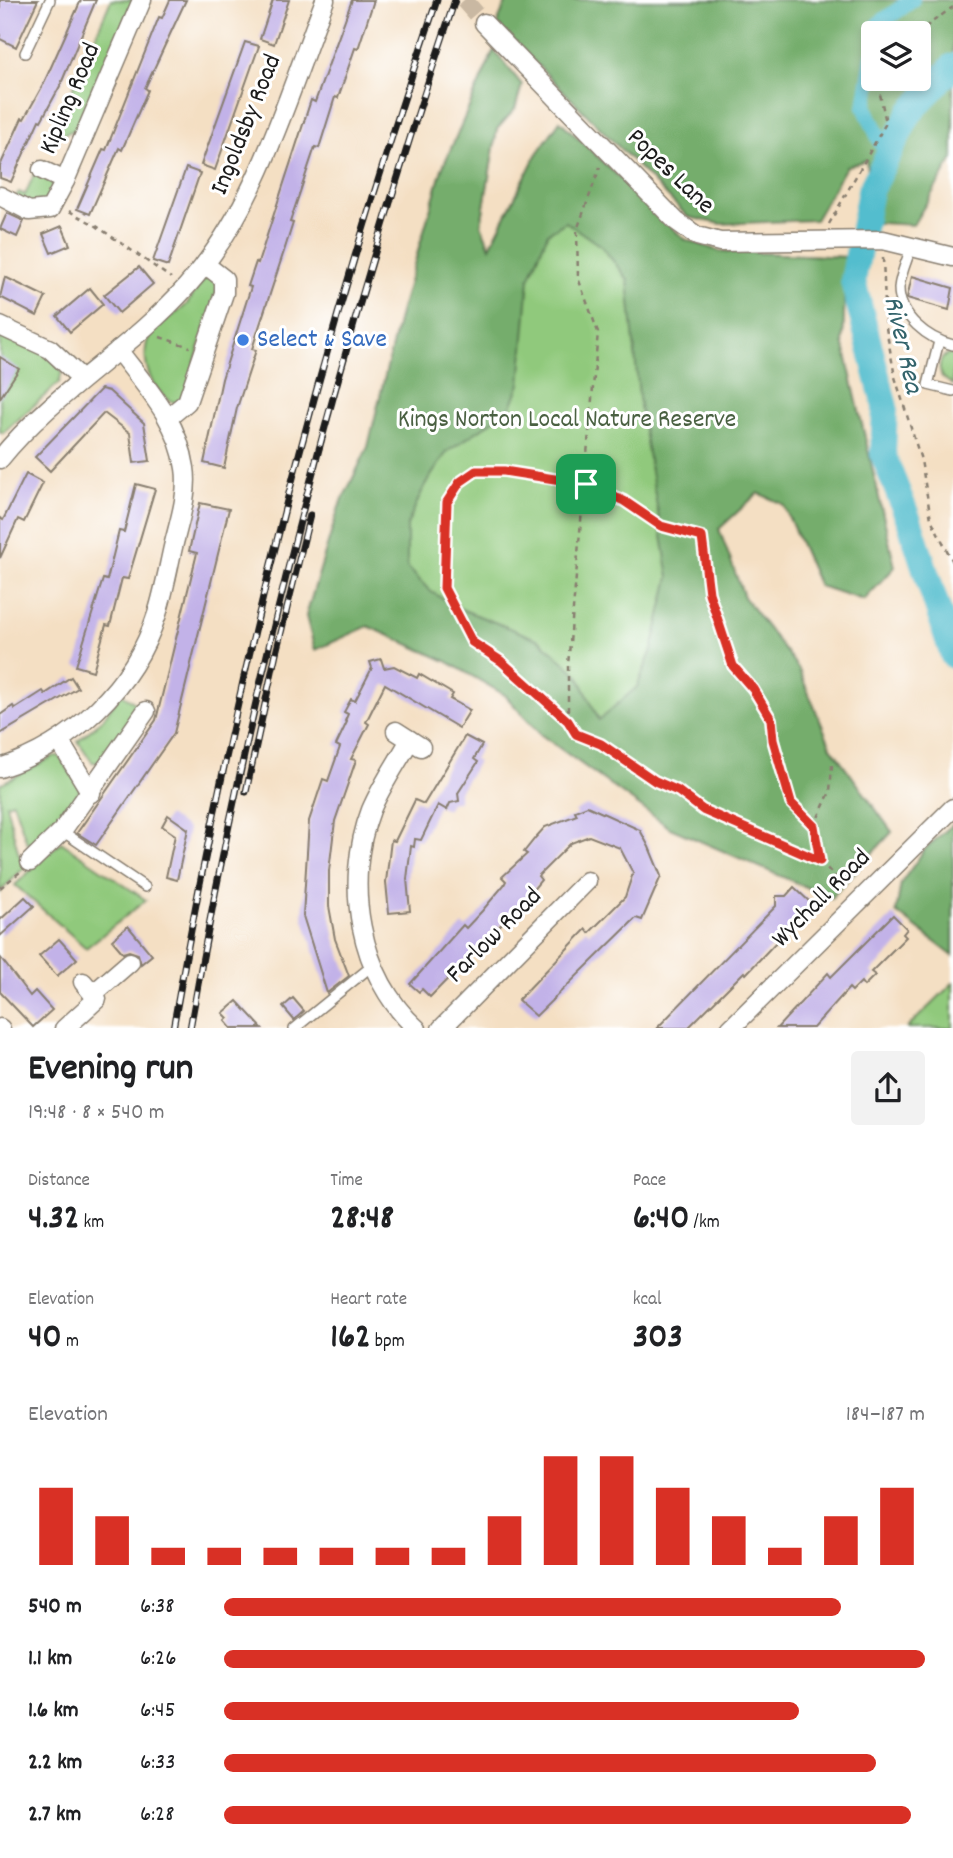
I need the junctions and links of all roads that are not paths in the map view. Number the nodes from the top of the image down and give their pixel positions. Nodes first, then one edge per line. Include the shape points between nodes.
1 (50, 0) edge
2 (142, 0) edge
3 (325, 0) edge
4 (484, 23) tunnel mouth
5 (24, 53) dead end
6 (42, 170) dead end
7 (65, 181) junction
8 (0, 197) edge
9 (893, 242) junction
10 (953, 257) edge
11 (206, 265) junction
12 (0, 326) edge
13 (939, 341) junction
14 (953, 345) edge
15 (118, 350) junction
16 (81, 378) junction
17 (953, 391) edge
18 (169, 417) junction
19 (3, 451) edge
20 (146, 711) dead end
21 (409, 739) dead end
22 (60, 742) junction
23 (0, 768) edge
24 (91, 793) junction
25 (953, 808) edge
26 (62, 831) junction
27 (30, 862) road end
28 (587, 881) dead end
29 (145, 887) dead end
30 (130, 962) dead end
31 (373, 965) junction
32 (64, 1028) edge
33 (294, 1028) edge
34 (417, 1028) edge
35 (441, 1028) edge
36 (730, 1028) edge

1 - 5 lane
2 - 7 street, Kipling Road
3 - 11 street, Ingoldsby Road via 239,215
4 - 9 street, Popes Lane via 676,221 705,239
6 - 7 street, Kipling Road
7 - 8 street, Kipling Road via 55,204 41,212
9 - 10 street, Popes Lane
9 - 13 lane via 903,306 913,322
11 - 15 street, Ingoldsby Road
11 - 18 street via 223,279 225,293 187,402
12 - 16 street via 50,349
13 - 14 lane
13 - 17 lane via 928,385
15 - 16 street, Ingoldsby Road
15 - 18 street
16 - 19 street, Ingoldsby Road
18 - 22 street via 185,469 185,492 157,614 137,660 103,703
20 - 24 street
21 - 31 street via 371,810 360,853 359,922
22 - 23 street
22 - 24 street
24 - 26 street
25 - 36 street, Wychall Road
26 - 27 street
26 - 29 lane
28 - 35 street, Farlow Road
30 - 32 street via 88,988 97,999
31 - 33 lane
31 - 34 street via 402,1015

